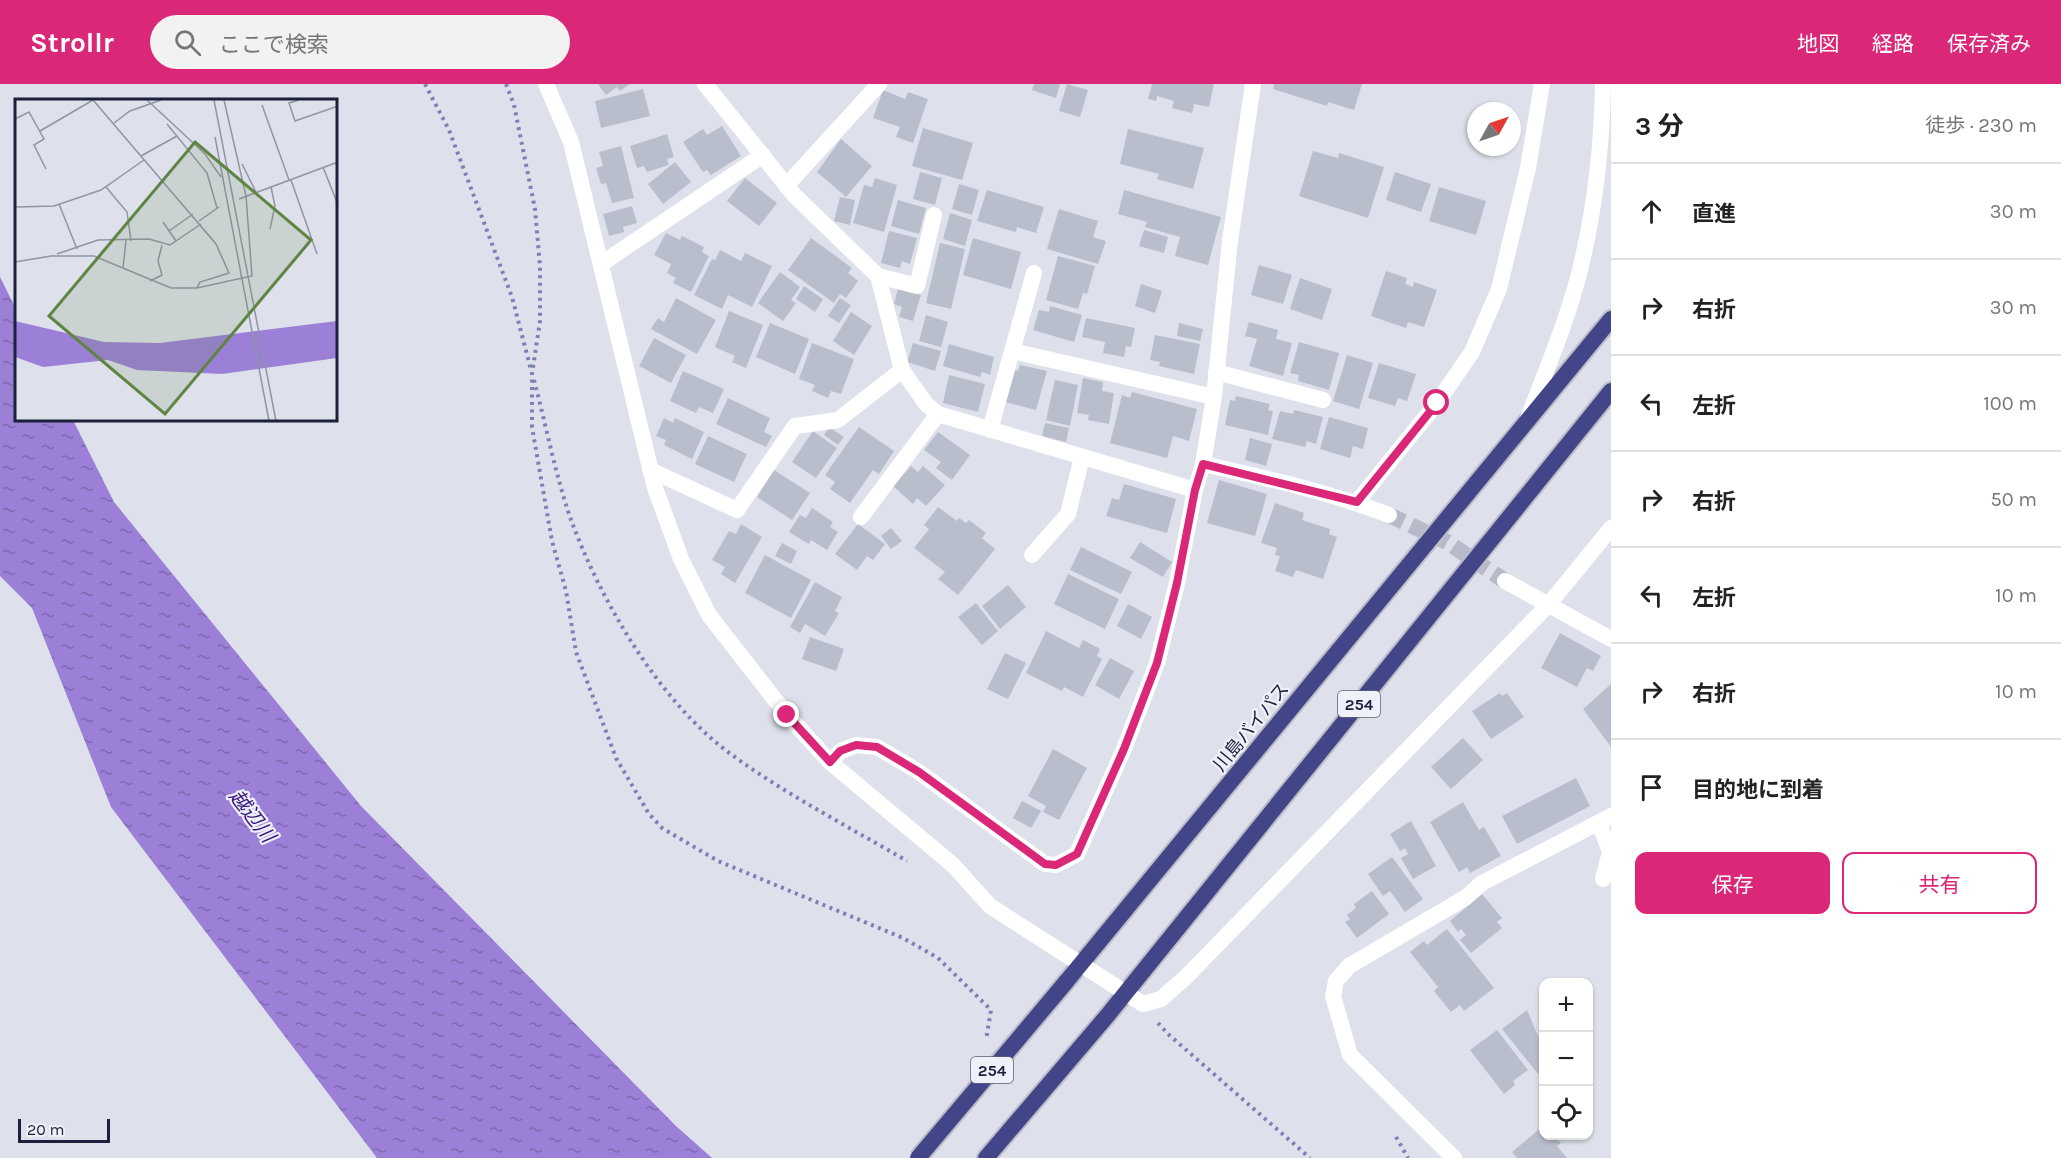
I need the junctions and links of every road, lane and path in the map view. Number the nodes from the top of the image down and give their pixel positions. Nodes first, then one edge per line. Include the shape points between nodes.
1 (425, 84) edge
2 (506, 84) edge
3 (546, 84) edge
4 (705, 84) edge
5 (879, 84) edge
6 (1253, 84) edge
7 (1542, 84) edge
8 (1603, 84) edge
9 (763, 155) junction
10 (786, 186) junction
11 (934, 215) dead end
12 (601, 264) junction
13 (1034, 273) dead end
14 (878, 276) junction
15 (1611, 319) edge
16 (1012, 351) junction
17 (902, 370) junction
18 (1216, 372) junction
19 (532, 374) junction
20 (1611, 391) edge
21 (1214, 397) junction
22 (1323, 399) dead end
23 (938, 414) junction
24 (1527, 422) junction
25 (990, 430) junction
26 (1082, 457) junction
27 (1203, 464) junction
28 (650, 470) junction
29 (1195, 490) junction
30 (1357, 502) junction
31 (1389, 515) tunnel mouth
32 (861, 518) dead end
33 (1611, 528) edge
34 (1032, 555) dead end
35 (1504, 581) tunnel mouth
36 (1549, 604) junction
37 (1611, 639) edge
38 (830, 762) junction
39 (1605, 820) edge
40 (914, 864) dead end
41 (1603, 879) dead end
42 (1081, 965) junction
43 (1126, 992) junction
44 (1143, 1004) junction
45 (985, 1044) dead end
46 (918, 1158) edge
47 (986, 1158) edge
48 (1309, 1158) edge
49 (1454, 1158) edge

1 - 19 path via 449,130 512,297
2 - 19 path via 514,105 535,209 540,321
3 - 12 street via 570,142
4 - 9 street
5 - 10 street
6 - 18 street
7 - 30 street via 1528,168 1499,289 1472,352 1437,403
8 - 24 street via 1596,191 1583,260
9 - 10 street
9 - 12 street
10 - 14 street
11 - 14 street via 917,286
12 - 28 street
13 - 16 street
14 - 17 street
15 - 24 highway, 川島バイパス / 254
16 - 21 street
16 - 25 street
17 - 23 street
17 - 28 street via 838,420 795,426 737,510
18 - 21 street
18 - 22 street
19 - 40 path via 570,517 612,610 659,680 696,725 731,754
19 - 45 path via 532,427 576,652 616,758 649,814 662,828 718,861 893,933 938,958 991,1010
20 - 43 highway, 254
21 - 27 street
23 - 25 street
23 - 32 street
24 - 42 highway, 川島バイパス / 254
25 - 26 street
26 - 29 street
26 - 34 street via 1068,514
27 - 29 street
27 - 30 street
28 - 38 street via 681,559 709,615 787,715
29 - 38 street via 1157,663 1077,854 1056,865 1045,864 919,772 877,747 856,745 840,751
30 - 31 street
33 - 36 street
35 - 36 street
36 - 37 street
36 - 44 street via 1186,977 1161,999
38 - 42 street via 953,865 990,906
39 - 41 street via 1610,852
39 - 49 street via 1482,883 1465,898 1349,966 1336,981 1333,996 1350,1055
42 - 43 street
42 - 46 highway, 川島バイパス / 254, bridge
43 - 44 street
43 - 47 highway, 254
44 - 48 path via 1168,1034

